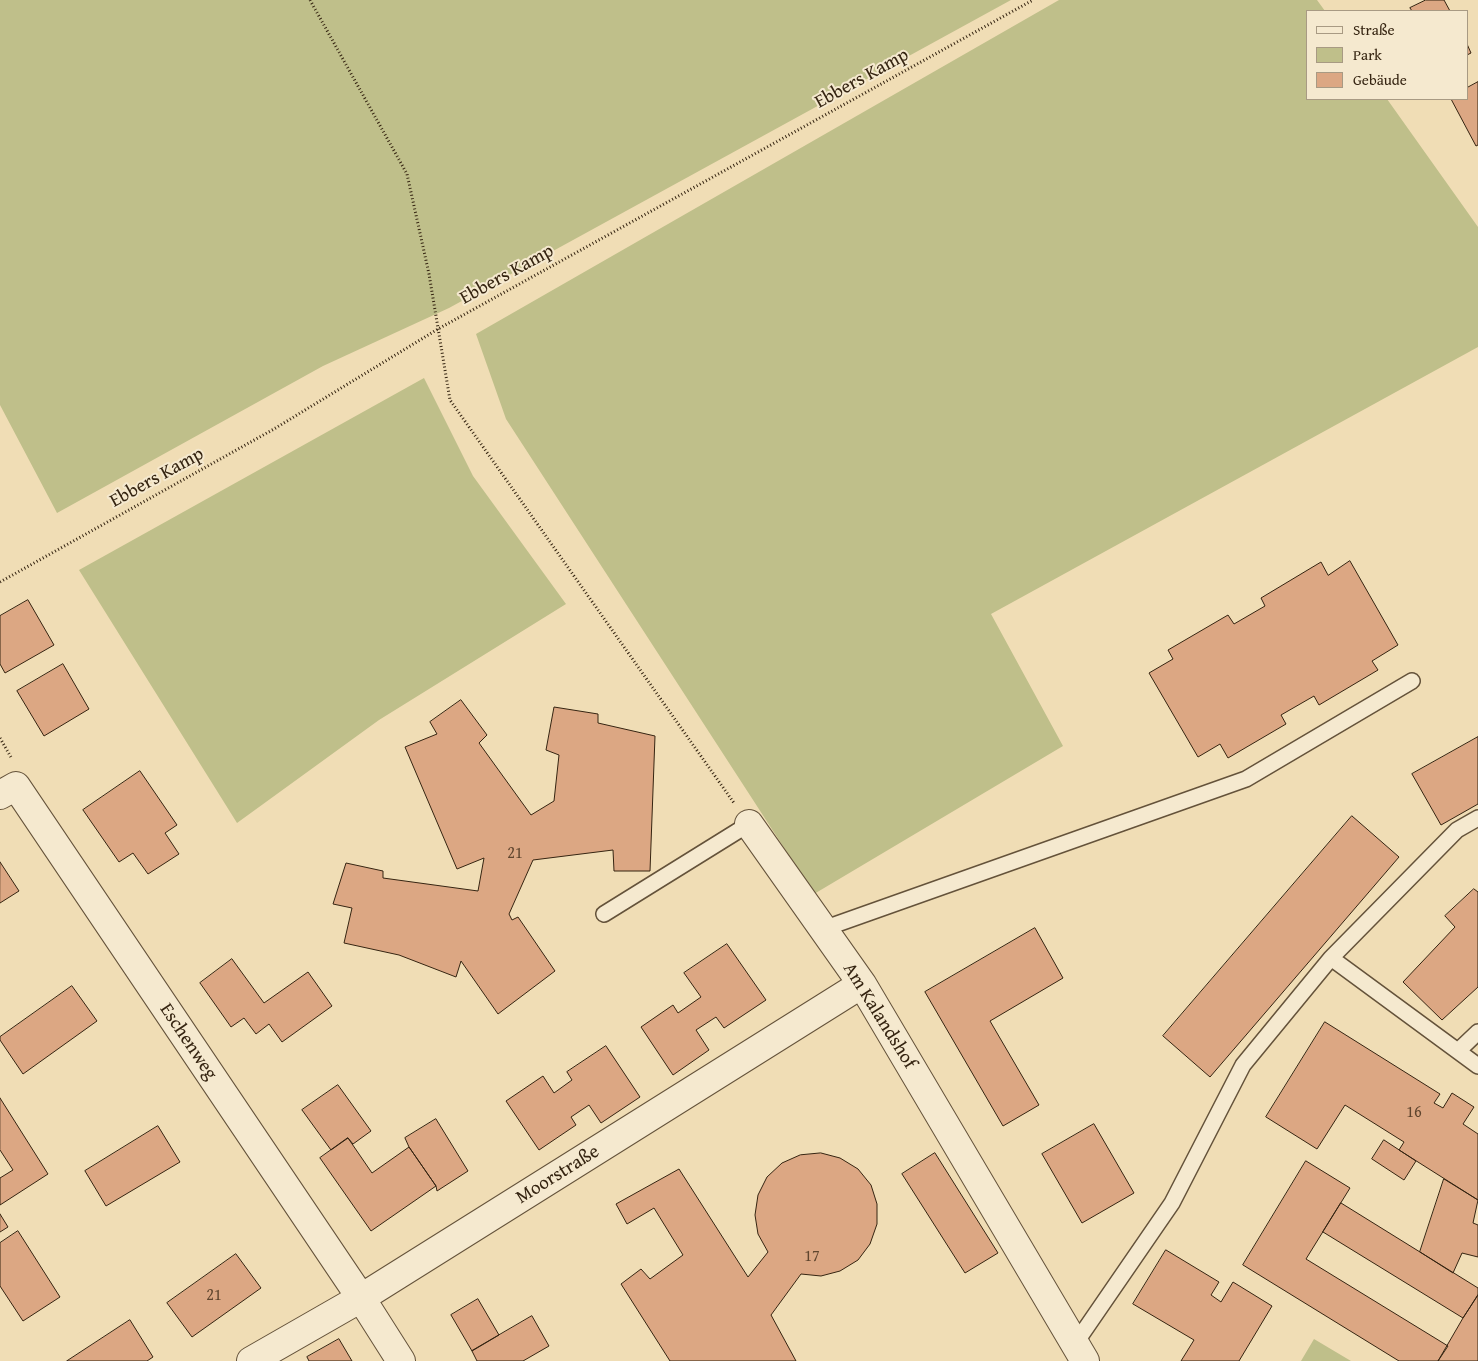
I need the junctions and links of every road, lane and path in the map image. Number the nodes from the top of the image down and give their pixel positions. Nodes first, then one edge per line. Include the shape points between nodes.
1 (310, 0) edge
2 (1033, 0) edge
3 (438, 329) junction
4 (0, 582) edge
5 (1412, 682) dead end
6 (8, 791) edge
7 (1478, 818) edge
8 (749, 824) junction
9 (604, 914) dead end
10 (823, 929) junction
11 (1331, 958) junction
12 (862, 984) junction
13 (1478, 1032) edge
14 (1458, 1052) junction
15 (1478, 1066) edge
16 (361, 1298) junction
17 (1080, 1352) edge
18 (251, 1361) edge
19 (401, 1361) edge

1 - 3 path via 407,174
2 - 3 path, Ebbers Kamp
3 - 4 path, Ebbers Kamp via 274,429
3 - 8 path via 450,400
5 - 10 lane via 1246,779
6 - 16 street, Eschenweg
7 - 11 lane via 1457,830
8 - 9 lane
8 - 10 street, Am Kalandshof
10 - 12 street, Am Kalandshof
11 - 14 lane
11 - 17 lane via 1243,1065 1172,1203
12 - 16 street, Moorstraße
12 - 17 street, Am Kalandshof
13 - 14 lane
14 - 15 lane
16 - 18 street, Moorstraße
16 - 19 street, Eschenweg

